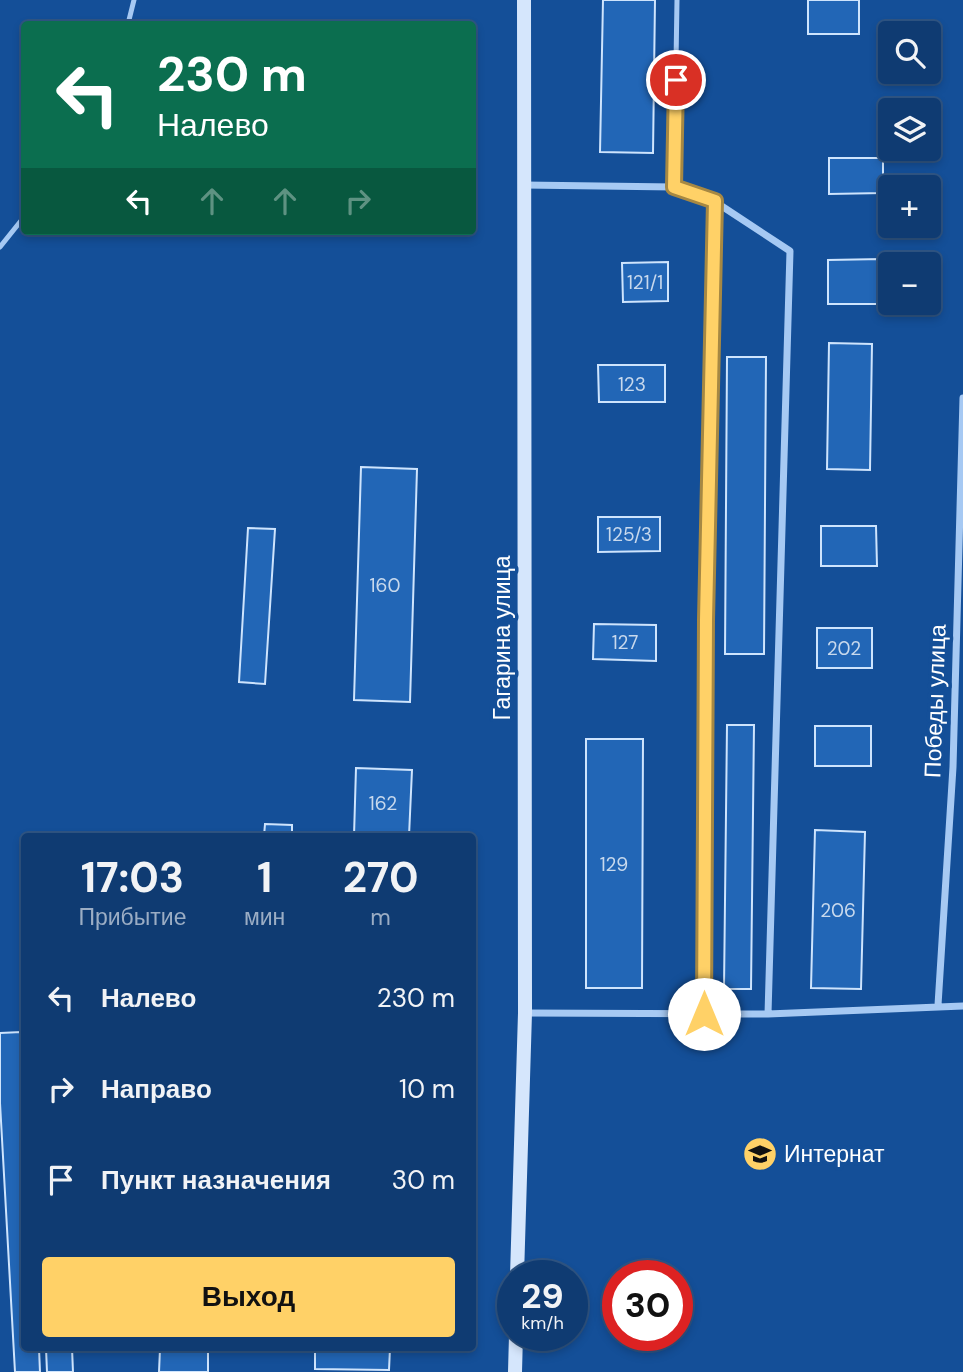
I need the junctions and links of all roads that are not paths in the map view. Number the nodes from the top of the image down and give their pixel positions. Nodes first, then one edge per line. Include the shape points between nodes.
1 (134, 0) edge
2 (524, 0) edge
3 (677, 0) edge
4 (129, 21) edge
5 (524, 186) junction
6 (674, 187) junction
7 (715, 201) junction
8 (21, 221) edge
9 (0, 247) edge
10 (963, 398) edge
11 (962, 451) edge
12 (938, 1006) junction
13 (963, 1006) edge
14 (525, 1013) junction
15 (704, 1014) junction
16 (768, 1014) junction
17 (517, 1260) edge
18 (516, 1351) edge
19 (515, 1372) edge

1 - 4 lane
2 - 5 main road, Гагарина улица
3 - 6 lane
5 - 6 street
5 - 14 main road, Гагарина улица
6 - 7 street
7 - 15 street
7 - 16 street via 790,251
8 - 9 lane
10 - 11 street, Победы улица
11 - 12 street, Победы улица via 953,766
12 - 13 street
12 - 16 street
14 - 15 street
14 - 17 main road, Гагарина улица
15 - 16 street
18 - 19 main road

